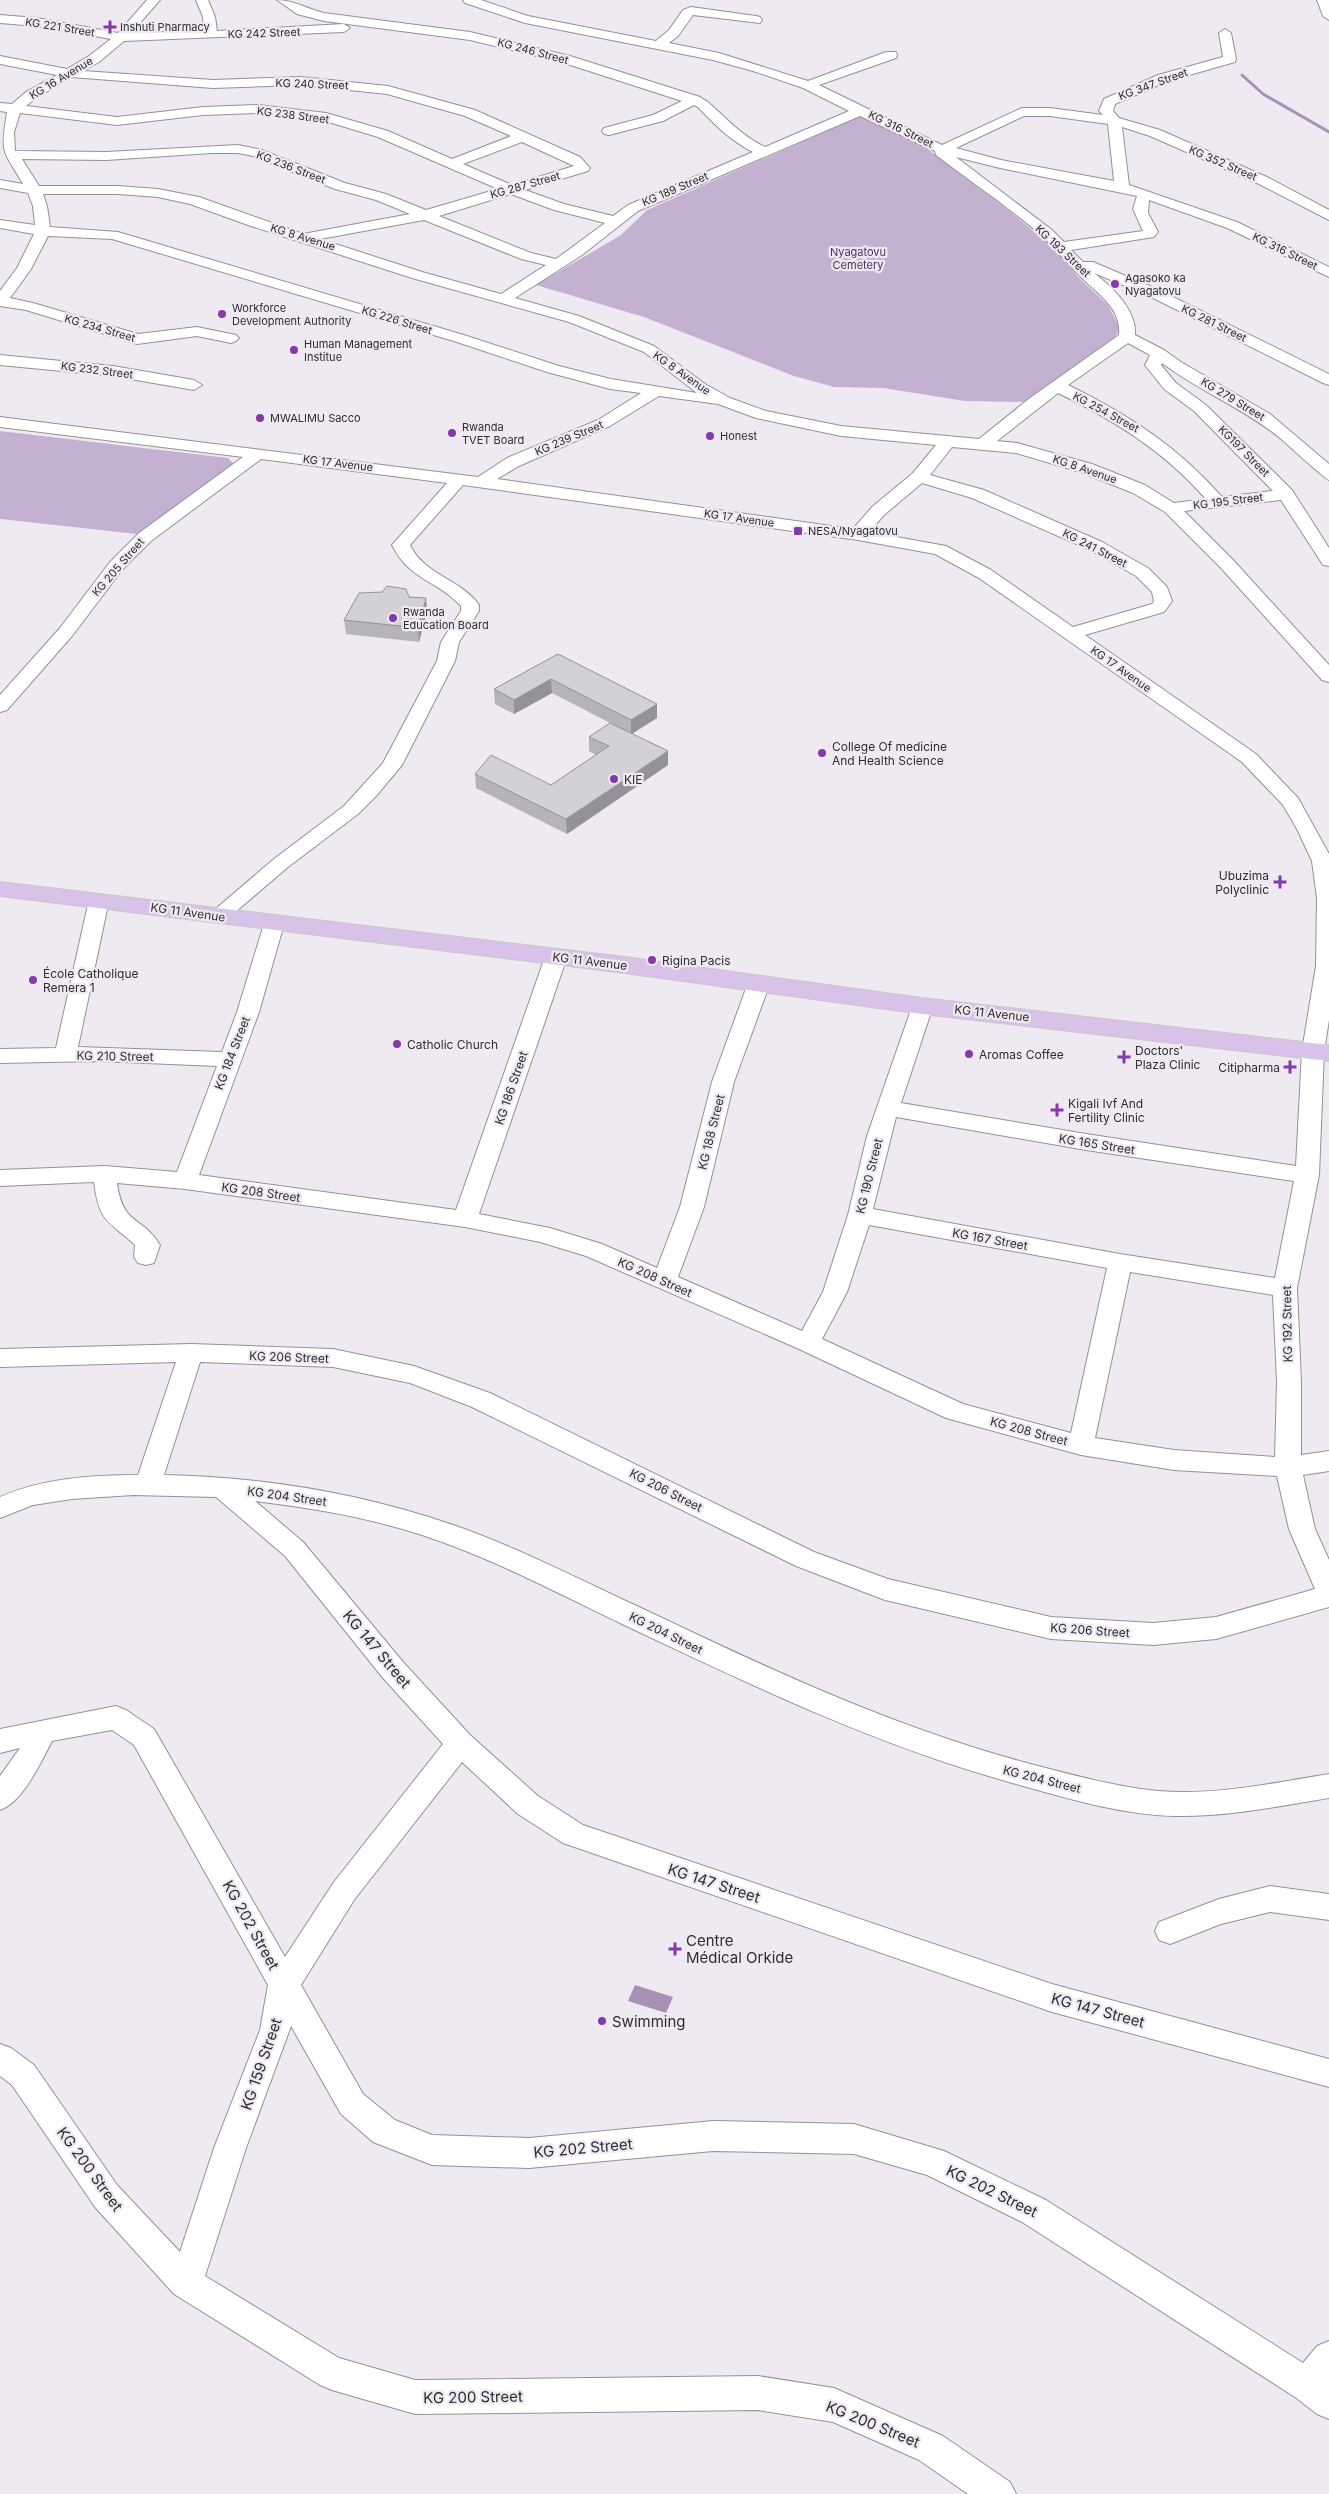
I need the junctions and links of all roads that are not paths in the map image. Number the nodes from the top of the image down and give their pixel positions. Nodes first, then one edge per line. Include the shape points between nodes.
1 (135, 0) edge
2 (202, 0) edge
3 (283, 0) edge
4 (469, 0) edge
5 (1323, 0) edge
6 (153, 1) edge
7 (1329, 16) edge
8 (0, 19) edge
9 (756, 20) dead end
10 (377, 25) junction
11 (1225, 33) dead end
12 (210, 35) junction
13 (120, 37) junction
14 (659, 45) junction
15 (890, 55) dead end
16 (0, 60) edge
17 (67, 73) junction
18 (808, 85) junction
19 (695, 100) junction
20 (0, 107) edge
21 (14, 110) junction
22 (862, 110) junction
23 (1114, 121) junction
24 (609, 131) dead end
25 (522, 137) junction
26 (546, 147) joint
27 (938, 147) junction
28 (5, 149) edge
29 (765, 152) junction
30 (450, 164) junction
31 (0, 184) edge
32 (1122, 187) junction
33 (510, 189) junction
34 (34, 190) junction
35 (1145, 194) junction
36 (426, 215) junction
37 (1329, 216) edge
38 (614, 221) junction
39 (0, 224) edge
40 (43, 231) junction
41 (302, 238) junction
42 (1066, 252) junction
43 (559, 264) junction
44 (8, 268) dead end
45 (24, 269) junction
46 (1329, 273) edge
47 (506, 298) junction
48 (0, 301) edge
49 (1127, 337) junction
50 (231, 338) dead end
51 (1159, 353) junction
52 (0, 360) edge
53 (1329, 380) edge
54 (194, 385) dead end
55 (1057, 386) junction
56 (656, 391) junction
57 (724, 401) junction
58 (0, 422) edge
59 (948, 440) junction
60 (985, 443) junction
61 (259, 453) junction
62 (1329, 475) edge
63 (918, 477) junction
64 (458, 480) junction
65 (481, 482) junction
66 (1286, 494) junction
67 (1218, 502) junction
68 (1171, 508) junction
69 (858, 535) junction
70 (1329, 561) edge
71 (1070, 634) junction
72 (1329, 676) edge
73 (0, 706) edge
74 (0, 888) edge
75 (99, 900) junction
76 (219, 916) junction
77 (274, 924) junction
78 (556, 957) junction
79 (759, 983) junction
80 (922, 1006) junction
81 (1321, 1052) edge
82 (66, 1055) junction
83 (0, 1056) edge
84 (230, 1059) junction
85 (889, 1108) junction
86 (106, 1174) junction
87 (1307, 1176) junction
88 (0, 1178) edge
89 (185, 1181) junction
90 (860, 1215) junction
91 (465, 1219) junction
92 (146, 1257) dead end
93 (1120, 1262) junction
94 (664, 1282) junction
95 (1285, 1288) junction
96 (808, 1343) junction
97 (191, 1353) junction
98 (0, 1358) edge
99 (1081, 1444) junction
100 (1329, 1461) edge
101 (1288, 1467) junction
102 (148, 1484) junction
103 (222, 1488) junction
104 (0, 1508) edge
105 (1329, 1591) edge
106 (1329, 1596) edge
107 (43, 1731) junction
108 (0, 1741) edge
109 (460, 1743) junction
110 (1329, 1786) edge
111 (0, 1798) edge
112 (1329, 1907) edge
113 (1170, 1931) dead end
114 (284, 1984) junction
115 (0, 2058) edge
116 (1329, 2073) edge
117 (186, 2283) junction
118 (1329, 2358) edge
119 (1318, 2394) edge
120 (998, 2494) edge

1 - 6 street
2 - 12 street via 208,12
3 - 10 street, KG 246 Street via 301,11
4 - 14 street, KG 316 Street via 525,19
5 - 7 street
6 - 13 street, KG 16 Avenue
8 - 13 street, KG 221 Street via 37,22
9 - 14 street via 691,11 674,33
10 - 12 street, KG 242 Street
10 - 19 street, KG 246 Street via 488,40 565,59
11 - 23 street, KG 347 Street via 1230,59 1163,78 1117,97 1109,102 1106,111
12 - 13 street, KG 242 Street
13 - 17 street, KG 16 Avenue via 94,59
14 - 18 street, KG 316 Street via 743,64
15 - 18 street
16 - 17 street, KG 240 Street
17 - 21 street, KG 16 Avenue via 30,95
17 - 25 street, KG 240 Street via 213,84 301,81 388,90 470,113
18 - 22 street, KG 316 Street
19 - 24 street via 658,118
19 - 29 street, KG 246 Street via 708,107 726,128 744,142
20 - 21 street, KG 238 Street
21 - 28 street
21 - 30 street, KG 238 Street via 118,121 203,111 285,111 357,125
22 - 27 street, KG 316 Street
22 - 29 street, KG 189 Street
23 - 27 street, KG 352 Street via 1050,112 1022,112
23 - 32 street, KG 347 Street
23 - 37 street, KG 352 Street via 1155,134 1264,181
25 - 26 street, KG 240 Street
25 - 30 street
26 - 33 street, KG 287 Street via 575,160 583,168
27 - 32 street, KG 316 Street via 1000,164
27 - 42 street, KG 193 Street
28 - 34 street via 18,163
28 - 36 street, KG 236 Street via 106,156 238,149 257,153 322,180 381,197
29 - 38 street, KG 189 Street via 656,197
30 - 33 street, KG 238 Street
31 - 34 street, KG 8 Avenue
32 - 35 street, KG 316 Street
33 - 36 street, KG 287 Street
33 - 38 street, KG 238 Street via 559,207
34 - 40 street
34 - 41 street, KG 8 Avenue via 158,193 194,200
35 - 42 street via 1139,207 1151,232 1149,234
35 - 46 street, KG 316 Street via 1202,212
36 - 41 street, KG 287 Street
36 - 43 street, KG 236 Street via 526,256
38 - 43 street, KG 189 Street
39 - 40 street, KG 226 Street
40 - 45 street
40 - 56 street, KG 226 Street via 113,235 553,369 610,384
41 - 47 street, KG 8 Avenue via 417,275
42 - 49 street, KG 193 Street via 1118,305 1128,327
42 - 53 street, KG 281 Street
43 - 47 street, KG 189 Street
44 - 45 street
45 - 48 street
47 - 57 street, KG 8 Avenue via 574,319 648,349
48 - 50 street, KG 234 Street via 28,306 137,339 192,332
49 - 51 street, KG 279 Street
49 - 55 street
51 - 62 street, KG 279 Street via 1175,366 1264,417
51 - 66 street, KG197 Street via 1152,365 1158,374 1200,408
52 - 54 street, KG 232 Street via 113,371
55 - 60 street
55 - 67 street, KG 254 Street via 1118,415 1155,440 1194,473
56 - 57 street, KG 226 Street
56 - 65 street, KG 239 Street via 604,423 513,462
57 - 59 street, KG 8 Avenue via 762,415 841,431
58 - 61 street, KG 17 Avenue
59 - 60 street, KG 8 Avenue
59 - 63 street
60 - 68 street, KG 8 Avenue via 1017,448 1086,468 1139,489
61 - 64 street, KG 17 Avenue
61 - 73 street, KG 205 Street via 145,537 116,566 66,632
63 - 69 street via 881,507
63 - 71 street, KG 241 Street via 978,494 1096,546 1142,572 1160,591 1163,601 1158,608
64 - 65 street, KG 17 Avenue
64 - 76 street via 401,545 415,568 458,593 470,605 470,611 450,642 446,661 392,765 370,792
65 - 69 street, KG 17 Avenue
66 - 67 street, KG 195 Street
66 - 70 street, KG197 Street
67 - 68 street, KG 195 Street
68 - 72 street, KG 8 Avenue
69 - 71 street, KG 17 Avenue via 940,550 985,574
71 - 81 street, KG 17 Avenue via 1249,758 1291,802 1304,822 1322,861 1327,898 1327,966
74 - 75 main road, KG 11 Avenue
75 - 76 main road, KG 11 Avenue
75 - 82 street
76 - 77 main road, KG 11 Avenue
77 - 78 main road, KG 11 Avenue
77 - 84 street, KG 184 Street via 248,1012
78 - 79 main road, KG 11 Avenue
78 - 91 street, KG 186 Street
79 - 80 main road, KG 11 Avenue
79 - 94 street, KG 188 Street via 723,1082 692,1207
80 - 81 main road, KG 11 Avenue
80 - 85 street, KG 190 Street
81 - 87 street, KG 192 Street
82 - 83 street, KG 210 Street
82 - 84 street, KG 210 Street
84 - 89 street, KG 184 Street
85 - 87 street, KG 165 Street
85 - 90 street, KG 190 Street via 878,1136
86 - 88 street, KG 208 Street
86 - 89 street, KG 208 Street
86 - 92 street via 111,1212 143,1236 148,1245
87 - 95 street, KG 192 Street
89 - 91 street, KG 208 Street
90 - 93 street, KG 167 Street
90 - 96 street, KG 190 Street via 834,1292
91 - 94 street, KG 208 Street via 542,1234 594,1250
93 - 95 street, KG 167 Street
93 - 99 street via 1096,1362
94 - 96 street, KG 208 Street
95 - 101 street, KG 192 Street
96 - 99 street, KG 208 Street via 955,1411
97 - 98 street, KG 206 Street
97 - 102 street
97 - 106 street, KG 206 Street via 333,1358 414,1374 482,1400 805,1560 885,1589 1051,1628 1154,1634 1216,1628
99 - 101 street, KG 208 Street via 1174,1460
100 - 101 street, KG 208 Street
101 - 105 street, KG 192 Street via 1302,1529
102 - 103 street, KG 204 Street
102 - 104 street, KG 204 Street via 31,1495
103 - 109 street, KG 147 Street via 294,1549 393,1670
103 - 110 street, KG 204 Street via 340,1503 427,1526 503,1556 814,1703 918,1744 1002,1769 1070,1786 1175,1804 1245,1800
107 - 108 street, KG 202 Street
107 - 111 street via 27,1762
107 - 114 street, KG 202 Street via 116,1718 144,1737
109 - 114 street, KG 159 Street via 344,1891
109 - 116 street, KG 147 Street via 528,1804 573,1834 1052,1998
112 - 113 street via 1270,1899 1219,1912
114 - 117 street, KG 159 Street via 275,2030 230,2148
114 - 119 street, KG 202 Street via 352,2104 384,2131 432,2150 529,2153 713,2136 854,2138 933,2162 1034,2211
115 - 117 street, KG 200 Street via 23,2075 106,2196
117 - 120 street, KG 200 Street via 332,2373 415,2397 758,2393 834,2405 931,2448
118 - 119 street

